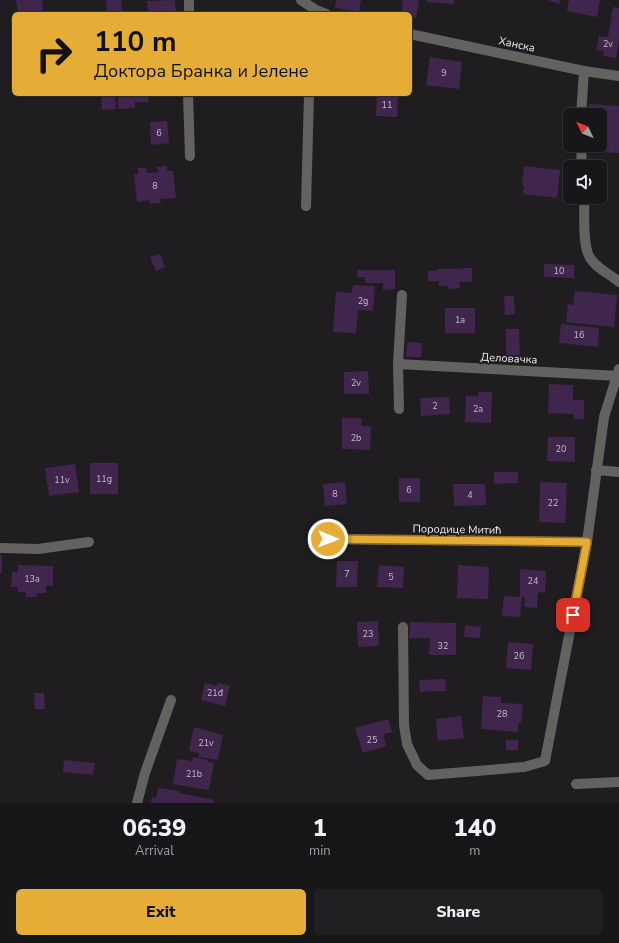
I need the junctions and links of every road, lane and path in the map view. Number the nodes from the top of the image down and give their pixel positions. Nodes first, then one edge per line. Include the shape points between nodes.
1 (189, 0) edge
2 (301, 0) edge
3 (189, 12) edge
4 (316, 12) edge
5 (412, 34) edge
6 (584, 71) junction
7 (619, 76) edge
8 (188, 96) edge
9 (309, 96) edge
10 (581, 108) edge
11 (190, 156) dead end
12 (584, 204) edge
13 (306, 206) dead end
14 (619, 282) edge
15 (402, 295) dead end
16 (398, 364) junction
17 (618, 374) edge
18 (399, 409) dead end
19 (596, 470) junction
20 (619, 472) edge
21 (328, 539) dead end
22 (89, 542) dead end
23 (587, 542) junction
24 (0, 548) edge
25 (403, 627) dead end
26 (171, 700) dead end
27 (619, 782) edge
28 (576, 784) dead end
29 (137, 803) edge

1 - 3 street
2 - 4 street
5 - 6 street, Ханска
6 - 7 street, Ханска
6 - 10 street
8 - 11 street
9 - 13 street
12 - 14 street via 589,256 596,265
15 - 16 street
16 - 17 street, Деловачка
16 - 18 street
17 - 19 street via 604,417
19 - 20 street
19 - 23 street
21 - 23 street, Породице Митић
22 - 24 street via 38,549
23 - 25 street via 545,761 524,767 428,775 417,765 407,744 404,725
26 - 29 street via 144,773
27 - 28 street

